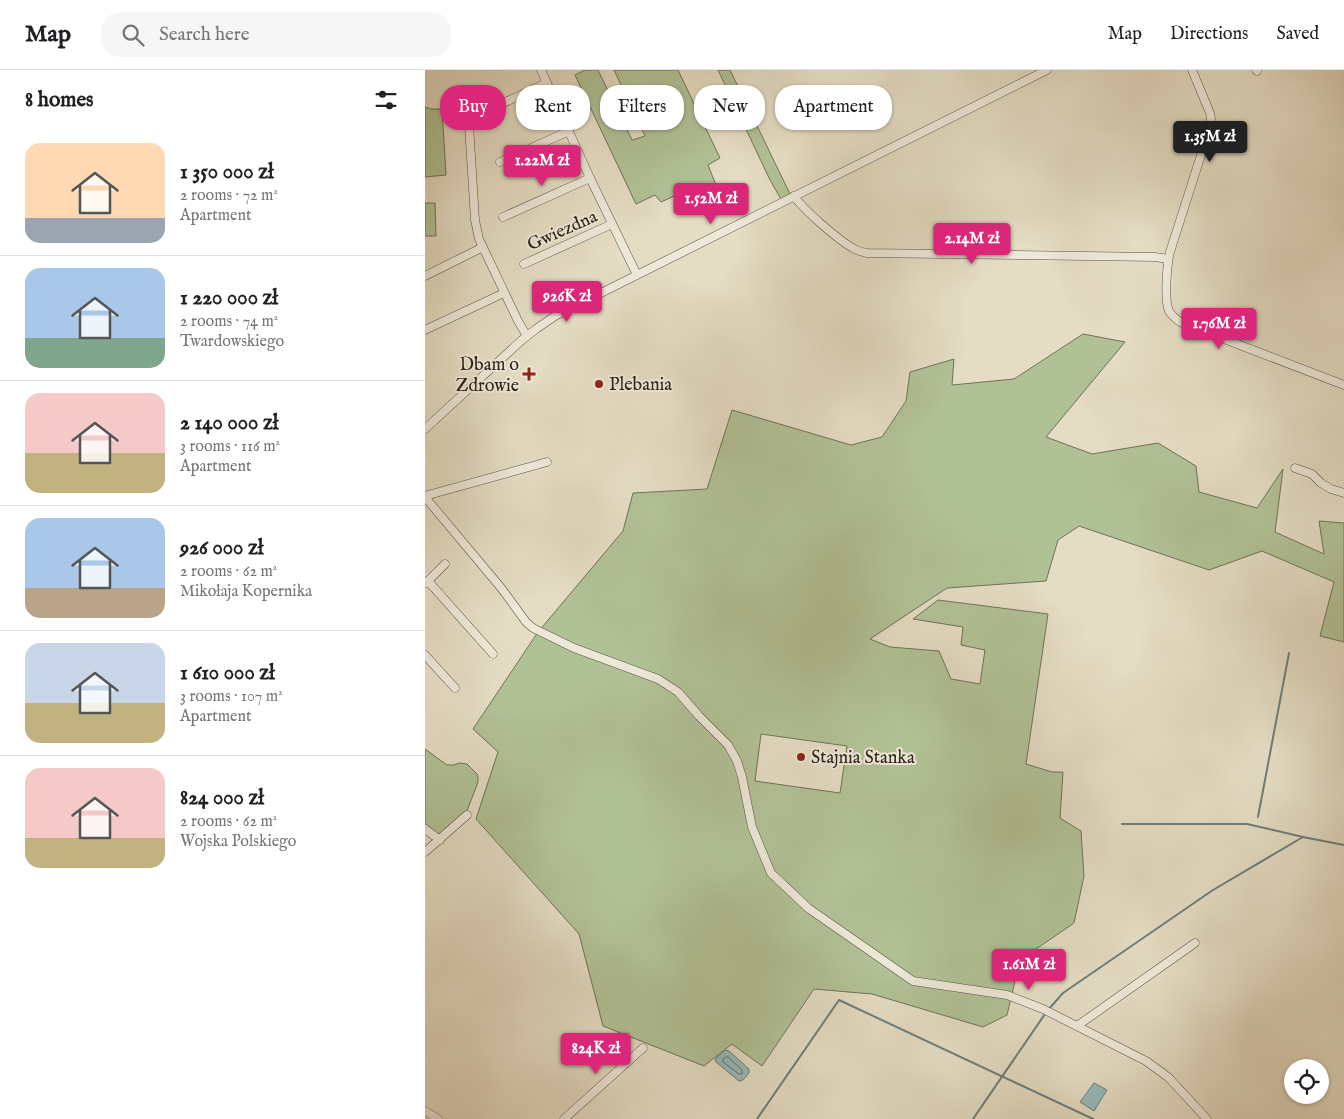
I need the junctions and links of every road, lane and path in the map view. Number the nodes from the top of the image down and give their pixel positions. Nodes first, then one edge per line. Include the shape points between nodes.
1 (541, 70) edge
2 (1047, 70) edge
3 (1192, 70) edge
4 (547, 83) junction
5 (569, 131) junction
6 (500, 162) dead end
7 (590, 178) junction
8 (794, 196) junction
9 (503, 216) dead end
10 (612, 224) junction
11 (483, 248) junction
12 (1169, 258) junction
13 (524, 264) dead end
14 (637, 275) junction
15 (425, 276) edge
16 (504, 293) junction
17 (425, 330) edge
18 (527, 336) junction
19 (1344, 385) edge
20 (425, 428) edge
21 (547, 462) dead end
22 (1295, 468) dead end
23 (1344, 493) edge
24 (425, 496) edge
25 (445, 564) dead end
26 (427, 583) edge
27 (493, 654) dead end
28 (425, 655) edge
29 (455, 688) dead end
30 (467, 816) dead end
31 (425, 829) edge
32 (440, 840) junction
33 (425, 852) edge
34 (1195, 943) dead end
35 (1077, 1026) junction
36 (643, 1048) dead end
37 (425, 1111) edge
38 (438, 1119) edge
39 (564, 1119) edge
40 (1207, 1119) edge

1 - 4 street
2 - 8 street
3 - 12 street via 1211,119
4 - 5 street
4 - 11 street via 482,113 469,125 475,220
5 - 6 street
5 - 7 street
7 - 9 street
7 - 10 street
8 - 12 street via 850,247 867,253
8 - 14 street
10 - 13 street, Gwiezdna
10 - 14 street
11 - 15 street
11 - 16 street
12 - 19 street via 1168,307 1180,322
14 - 18 street via 555,316
16 - 17 street
16 - 18 street
18 - 20 street
21 - 24 street
22 - 23 street
24 - 35 street via 533,628 574,648 668,684 728,745 737,761 752,827 771,874 808,908 913,981 1007,995
25 - 26 street
26 - 27 street
28 - 29 street
30 - 32 street
31 - 32 street
32 - 33 street
34 - 35 street
35 - 40 street via 1169,1077
36 - 39 street
37 - 38 street

